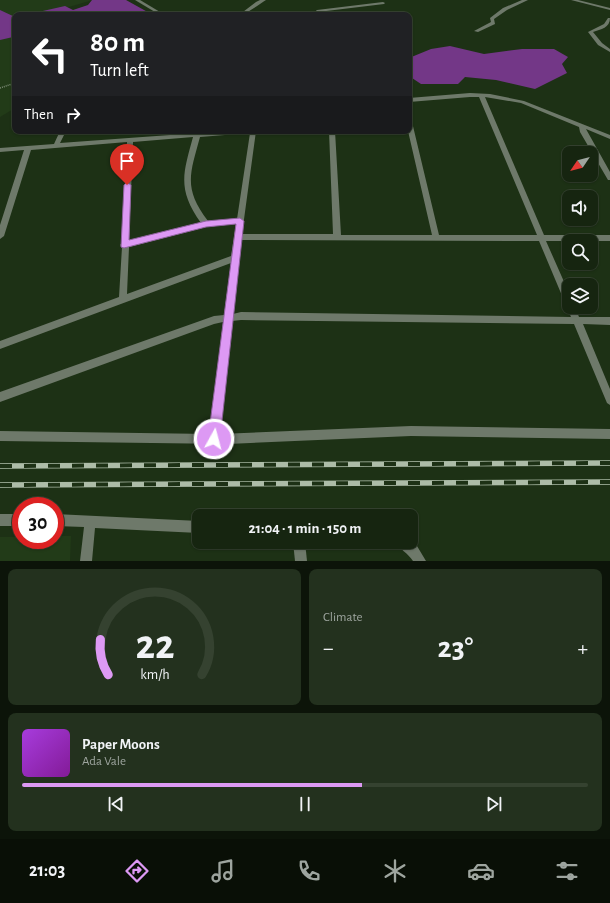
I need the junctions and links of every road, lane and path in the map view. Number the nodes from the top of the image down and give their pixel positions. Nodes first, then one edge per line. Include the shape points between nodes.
1 (136, 0) edge
2 (252, 0) edge
3 (526, 0) edge
4 (573, 0) edge
5 (262, 1) edge
6 (384, 3) dead end
7 (610, 10) edge
8 (158, 12) edge
9 (246, 12) edge
10 (316, 12) edge
11 (610, 19) edge
12 (608, 25) edge
13 (476, 31) dead end
14 (610, 51) edge
15 (12, 84) edge
16 (0, 88) edge
17 (481, 95) junction
18 (412, 100) edge
19 (582, 126) junction
20 (62, 134) edge
21 (158, 134) edge
22 (210, 134) edge
23 (253, 134) edge
24 (332, 134) edge
25 (412, 134) edge
26 (197, 135) junction
27 (610, 137) edge
28 (157, 138) junction
29 (130, 140) junction
30 (56, 146) junction
31 (28, 148) junction
32 (0, 150) edge
33 (610, 178) edge
34 (240, 221) junction
35 (206, 224) junction
36 (0, 236) edge
37 (238, 237) junction
38 (337, 237) junction
39 (436, 238) junction
40 (541, 238) junction
41 (610, 238) edge
42 (124, 245) junction
43 (235, 258) junction
44 (562, 287) edge
45 (123, 300) junction
46 (574, 314) edge
47 (228, 318) junction
48 (577, 321) junction
49 (610, 322) edge
50 (0, 345) edge
51 (0, 397) edge
52 (610, 400) edge
53 (610, 434) edge
54 (0, 436) edge
55 (214, 439) junction
56 (0, 520) edge
57 (12, 520) edge
58 (64, 521) edge
59 (90, 522) junction
60 (192, 526) edge
61 (300, 549) edge
62 (412, 549) edge
63 (86, 561) edge
64 (301, 561) edge
65 (420, 561) edge

1 - 8 street
2 - 5 street
3 - 13 street via 496,14 492,19 493,23
4 - 7 street
5 - 9 street
6 - 10 street
11 - 12 street
12 - 14 street via 590,32
15 - 16 path
17 - 18 street via 451,95
17 - 19 street via 522,102
17 - 40 street
19 - 27 street
19 - 33 street
20 - 30 street
21 - 28 street
22 - 26 street
23 - 34 street
24 - 38 street
25 - 39 street
26 - 28 street
26 - 35 street via 186,174 186,188 195,211
28 - 29 street
29 - 30 street
29 - 42 street
30 - 31 street
31 - 32 street
31 - 36 street
34 - 35 street
34 - 37 street
35 - 42 street
37 - 38 street
37 - 43 street
38 - 39 street
39 - 40 street
40 - 41 street
40 - 44 street
42 - 45 street
43 - 45 street
43 - 47 street
45 - 50 street
46 - 48 street
47 - 48 street via 241,316
47 - 51 street via 214,320
47 - 55 street
48 - 49 street
48 - 52 street
53 - 55 street via 411,431
54 - 55 street
56 - 57 street
58 - 59 street
59 - 60 street
59 - 63 street
61 - 64 street
62 - 65 street

